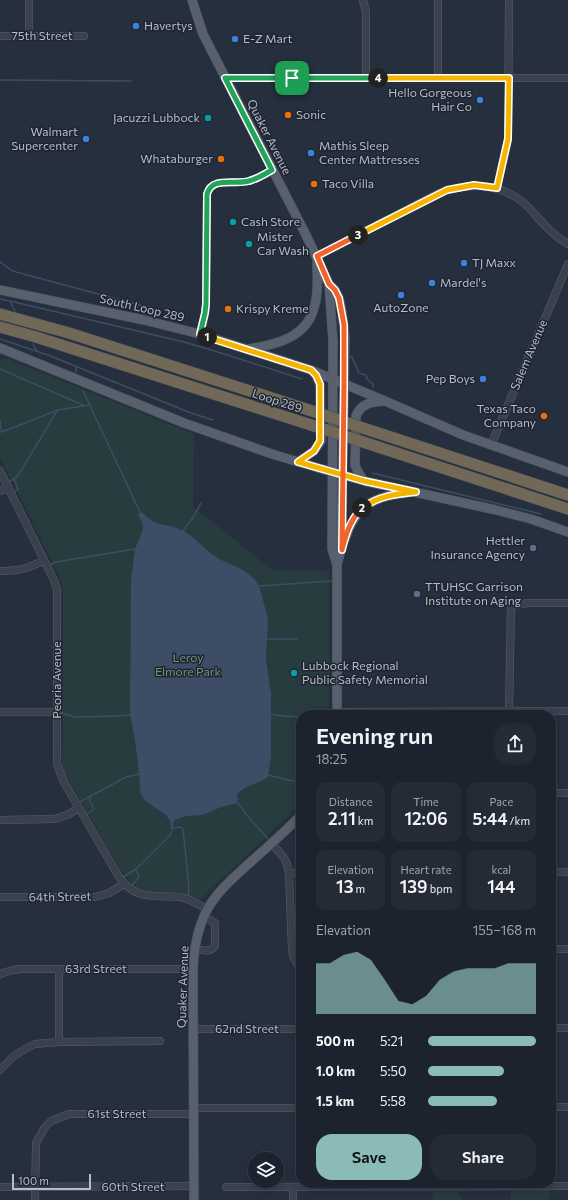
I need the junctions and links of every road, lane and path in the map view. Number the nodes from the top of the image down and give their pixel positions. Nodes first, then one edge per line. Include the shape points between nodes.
1 (29, 0) edge
2 (192, 0) edge
3 (363, 0) edge
4 (438, 0) edge
5 (509, 0) edge
6 (0, 36) edge
7 (29, 36) junction
8 (84, 36) dead end
9 (225, 78) junction
10 (366, 78) junction
11 (438, 78) junction
12 (509, 78) junction
13 (568, 78) edge
14 (272, 170) junction
15 (497, 188) junction
16 (568, 244) edge
17 (317, 256) junction
18 (568, 264) edge
19 (329, 284) junction
20 (0, 290) edge
21 (0, 314) edge
22 (0, 328) edge
23 (200, 334) junction
24 (0, 348) edge
25 (245, 349) junction
26 (311, 370) junction
27 (333, 380) junction
28 (344, 384) junction
29 (385, 400) junction
30 (491, 445) junction
31 (298, 462) junction
32 (0, 471) edge
33 (332, 472) junction
34 (568, 472) edge
35 (343, 475) junction
36 (518, 478) junction
37 (364, 481) junction
38 (8, 488) junction
39 (568, 488) edge
40 (0, 491) edge
41 (416, 492) junction
42 (568, 495) edge
43 (538, 499) junction
44 (568, 509) edge
45 (568, 514) edge
46 (568, 532) edge
47 (342, 550) junction
48 (44, 560) junction
49 (337, 565) junction
50 (0, 571) edge
51 (568, 602) edge
52 (338, 710) edge
53 (509, 710) edge
54 (556, 711) edge
55 (568, 711) edge
56 (0, 712) edge
57 (57, 712) junction
58 (556, 793) edge
59 (568, 793) edge
60 (79, 808) junction
61 (0, 820) edge
62 (296, 820) edge
63 (271, 843) junction
64 (556, 872) edge
65 (568, 872) edge
66 (289, 873) junction
67 (296, 873) edge
68 (124, 884) junction
69 (0, 897) edge
70 (206, 913) junction
71 (194, 949) junction
72 (556, 949) edge
73 (568, 949) edge
74 (292, 950) junction
75 (296, 950) edge
76 (296, 961) edge
77 (59, 969) junction
78 (193, 969) junction
79 (0, 974) edge
80 (556, 1028) edge
81 (568, 1028) edge
82 (193, 1029) junction
83 (296, 1029) edge
84 (59, 1042) junction
85 (160, 1042) dead end
86 (0, 1070) edge
87 (556, 1107) edge
88 (568, 1107) edge
89 (296, 1108) edge
90 (194, 1111) junction
91 (194, 1186) junction
92 (556, 1186) edge
93 (568, 1186) edge
94 (0, 1187) edge
95 (35, 1187) junction
96 (226, 1187) dead end
97 (293, 1188) junction
98 (296, 1188) edge
99 (34, 1200) edge
100 (194, 1200) edge
101 (293, 1200) edge

1 - 7 street
2 - 9 main road, Quaker Avenue via 203,34
3 - 10 street via 366,12
4 - 11 street
5 - 12 street
6 - 7 street, 75th Street
7 - 8 street, 75th Street
9 - 10 street
9 - 14 main road, Quaker Avenue
10 - 11 street
11 - 12 street
12 - 13 street
12 - 15 street via 508,139
14 - 17 main road, Quaker Avenue
14 - 23 street via 251,181 215,183 210,187 207,194 206,309
15 - 16 street via 524,203 549,231
15 - 17 street via 474,185 447,190
17 - 19 main road, Quaker Avenue
17 - 25 main road via 314,308 305,325 284,341
18 - 30 street, Salem Avenue
19 - 27 main road, Quaker Avenue
19 - 28 main road, Quaker Avenue via 339,298 342,312 345,337
20 - 23 main road, South Loop 289
21 - 36 highway, Loop 289, bridge via 68,333
22 - 43 highway, Loop 289, bridge via 36,337
23 - 25 main road, South Loop 289
24 - 31 main road via 184,423
25 - 26 main road, South Loop 289
26 - 27 main road, South Loop 289
26 - 31 main road via 320,384 320,441 314,451
27 - 28 main road, South Loop 289
27 - 33 main road, Quaker Avenue
28 - 29 main road, South Loop 289
28 - 35 main road, Quaker Avenue
29 - 30 main road, South Loop 289
29 - 37 main road via 368,403 358,410 356,416 355,465
30 - 34 main road, South Loop 289
31 - 33 main road
32 - 38 street, Peoria Avenue
33 - 35 main road
33 - 49 main road, Quaker Avenue via 332,549
35 - 37 main road
35 - 47 main road, Quaker Avenue
36 - 39 highway
36 - 42 highway, Loop 289
37 - 41 main road
38 - 40 street
38 - 48 street, Peoria Avenue
41 - 46 main road via 496,510
41 - 47 main road via 377,499 363,508 349,526
43 - 44 highway, Loop 289
43 - 45 highway
47 - 49 main road, Quaker Avenue
48 - 50 street via 20,570
48 - 57 street, Peoria Avenue via 57,590
49 - 52 main road, Quaker Avenue
51 - 53 street via 511,605
54 - 55 street
56 - 57 street
57 - 60 street, Peoria Avenue via 58,770
58 - 59 street
60 - 61 street via 55,819
60 - 68 street, Peoria Avenue
62 - 63 main road, Quaker Avenue
63 - 66 street via 288,862
63 - 70 main road, Quaker Avenue via 221,890
64 - 65 street
66 - 67 street
66 - 74 street
68 - 69 street, 64th Street via 109,893 95,897
68 - 70 street via 146,896 187,899
70 - 71 main road, Quaker Avenue
70 - 71 street via 215,923 215,946 209,951
71 - 78 main road, Quaker Avenue
72 - 73 street
74 - 75 street
74 - 76 street
77 - 78 street, 63rd Street
77 - 79 street, 63rd Street via 21,969
77 - 84 street
78 - 82 main road, Quaker Avenue
80 - 81 street
82 - 83 street, 62nd Street
82 - 90 main road, Quaker Avenue
84 - 85 street
84 - 86 street via 35,1044 14,1056
87 - 88 street
89 - 90 street, 61st Street
90 - 91 main road, Quaker Avenue
90 - 95 street, 61st Street via 69,1114 51,1121 36,1143
91 - 95 street, 60th Street
91 - 100 main road, Quaker Avenue
92 - 93 street
94 - 95 street, 60th Street
95 - 99 street
96 - 97 street
97 - 98 street
97 - 101 street

